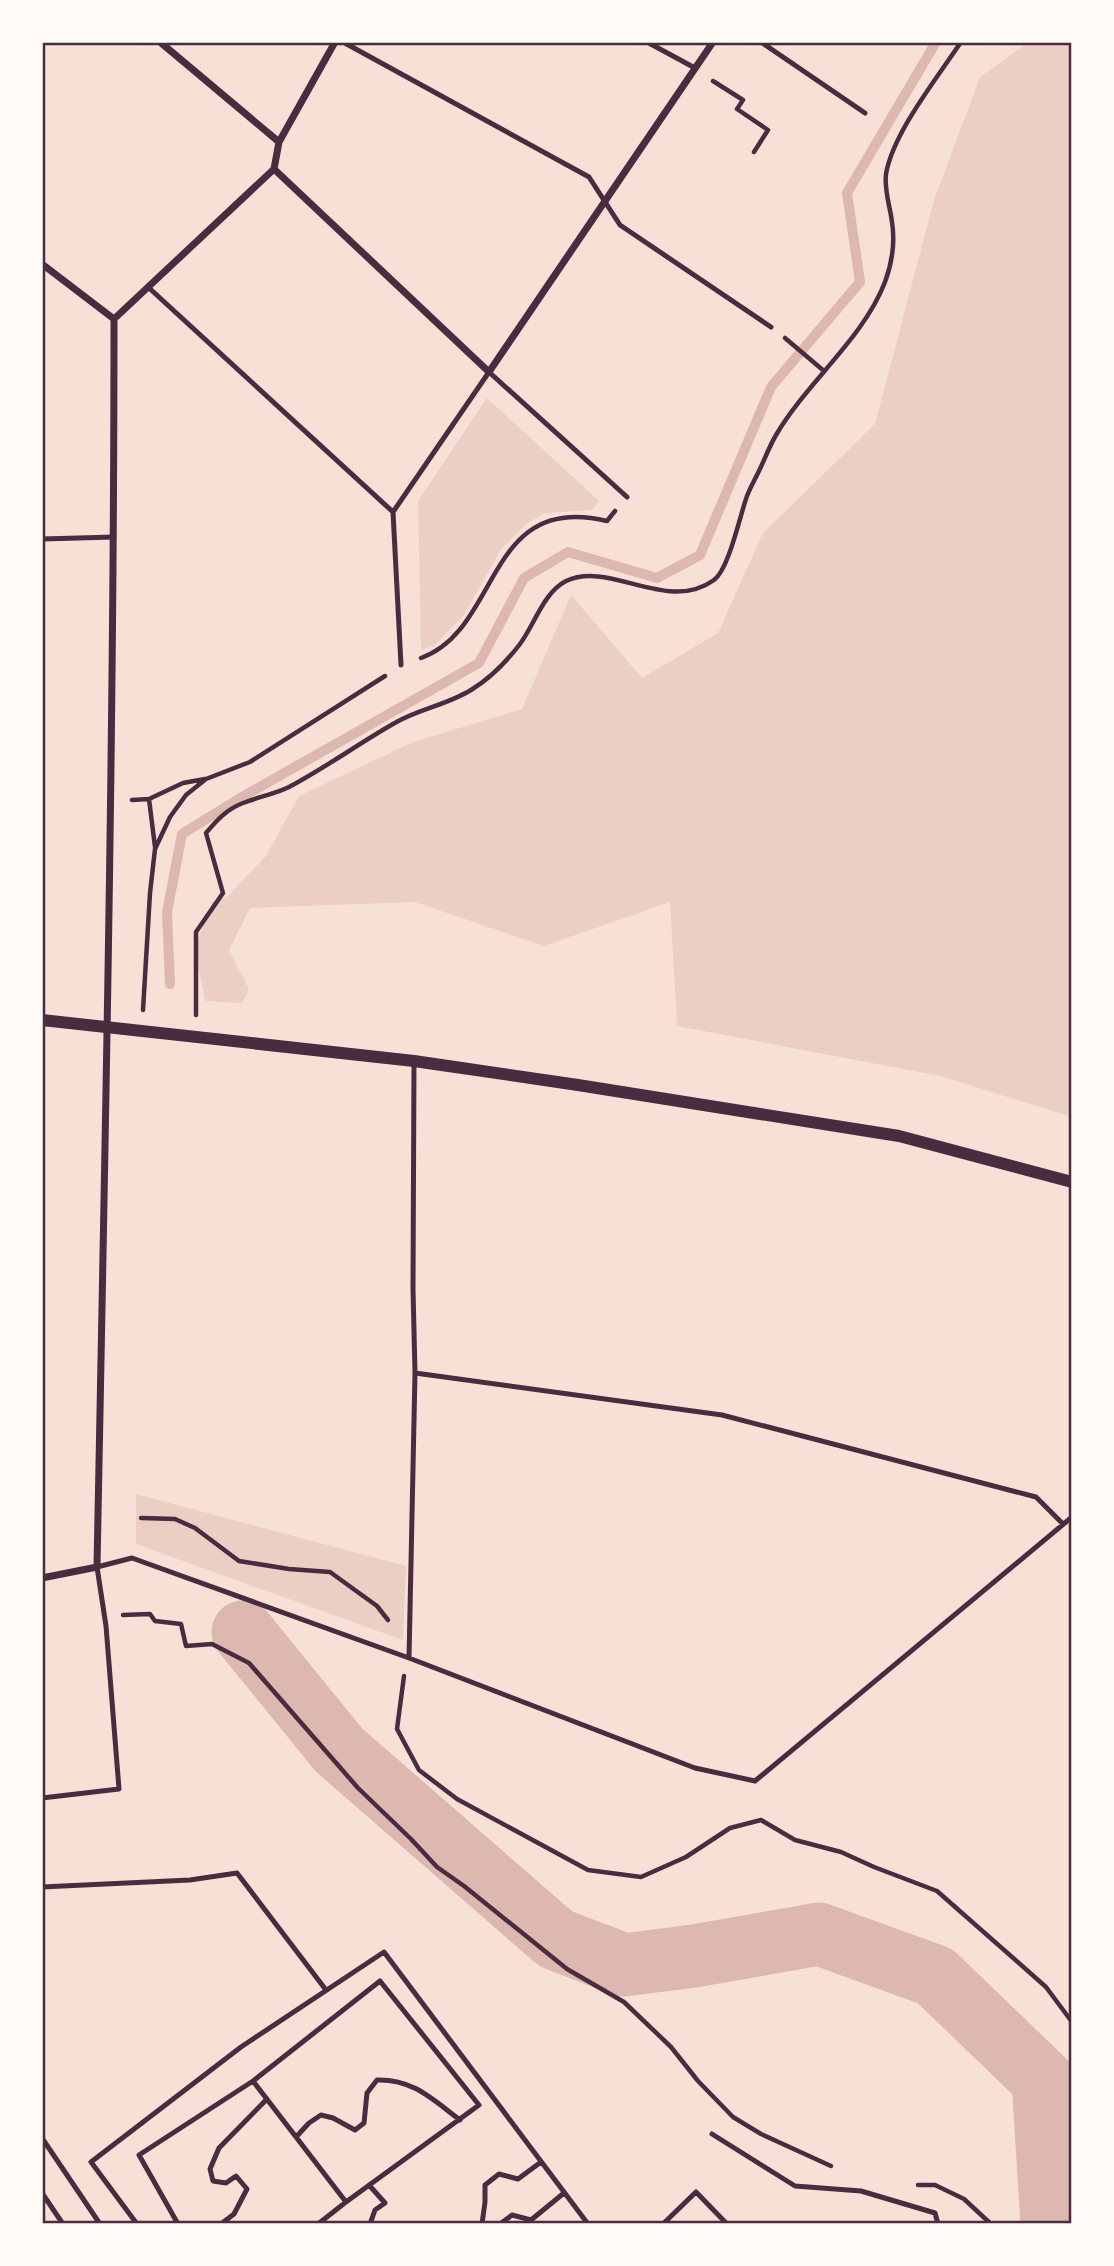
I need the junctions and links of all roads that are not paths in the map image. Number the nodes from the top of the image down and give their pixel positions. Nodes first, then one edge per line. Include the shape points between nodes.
1 (160, 42) edge
2 (335, 42) edge
3 (343, 42) edge
4 (647, 42) edge
5 (713, 42) edge
6 (761, 42) edge
7 (695, 68) junction
8 (864, 113) dead end
9 (279, 142) junction
10 (274, 169) junction
11 (605, 201) junction
12 (42, 264) edge
13 (148, 287) junction
14 (114, 319) junction
15 (771, 327) road end
16 (489, 372) junction
17 (627, 497) road end
18 (393, 512) junction
19 (114, 537) junction
20 (42, 539) edge
21 (401, 665) road end
22 (42, 1020) edge
23 (107, 1026) junction
24 (414, 1061) junction
25 (1072, 1182) edge
26 (415, 1373) junction
27 (1072, 1517) edge
28 (1063, 1524) junction
29 (97, 1567) junction
30 (42, 1578) edge
31 (409, 1658) junction
32 (42, 1798) edge
33 (42, 1887) edge
34 (326, 1990) junction
35 (253, 2081) junction
36 (491, 2095) junction
37 (267, 2099) junction
38 (479, 2105) junction
39 (460, 2120) junction
40 (712, 2134) dead end
41 (296, 2137) junction
42 (42, 2138) edge
43 (541, 2162) junction
44 (369, 2185) junction
45 (42, 2193) edge
46 (564, 2193) junction
47 (346, 2202) junction
48 (63, 2224) edge
49 (100, 2224) edge
50 (137, 2224) edge
51 (178, 2224) edge
52 (221, 2224) edge
53 (318, 2224) edge
54 (370, 2224) edge
55 (482, 2224) edge
56 (500, 2224) edge
57 (588, 2224) edge
58 (663, 2224) edge
59 (727, 2224) edge
60 (938, 2224) edge

1 - 9 street
2 - 9 street
3 - 11 lane via 589,177
4 - 7 lane
5 - 7 street
6 - 8 lane
7 - 11 street
9 - 10 street
10 - 13 street
10 - 16 street
11 - 15 lane via 620,225
11 - 16 street
12 - 14 street
13 - 14 street
13 - 18 lane
14 - 19 street
16 - 17 lane
16 - 18 lane
18 - 21 lane
19 - 20 lane
19 - 23 street
22 - 23 street
23 - 24 street
23 - 29 street
24 - 25 street via 899,1136
24 - 26 lane
26 - 28 lane via 722,1415 1036,1497
26 - 31 lane
27 - 28 lane
28 - 31 lane via 755,1781 695,1768
29 - 30 street
29 - 31 lane via 132,1558
29 - 32 lane via 119,1789
33 - 34 lane via 190,1880 237,1873
34 - 36 lane via 384,1952
34 - 50 lane via 241,2047 91,2162
35 - 37 lane
35 - 38 lane via 380,1981
35 - 51 lane via 139,2155
36 - 38 lane
36 - 43 lane
37 - 41 lane
37 - 52 lane via 219,2148 210,2169 213,2181 226,2183 236,2176 247,2189 234,2214
38 - 39 lane
39 - 41 lane via 421,2091 394,2080 377,2080 368,2093 364,2123 355,2130 321,2115
39 - 44 lane
40 - 60 lane via 796,2186 861,2191 934,2213
41 - 47 lane
42 - 49 lane
43 - 46 lane
43 - 55 lane via 518,2179 499,2174 485,2185
44 - 47 lane
44 - 54 lane via 385,2203 375,2210
45 - 48 lane
46 - 56 lane via 531,2220 512,2216
46 - 57 lane
47 - 53 lane
58 - 59 lane via 696,2192

